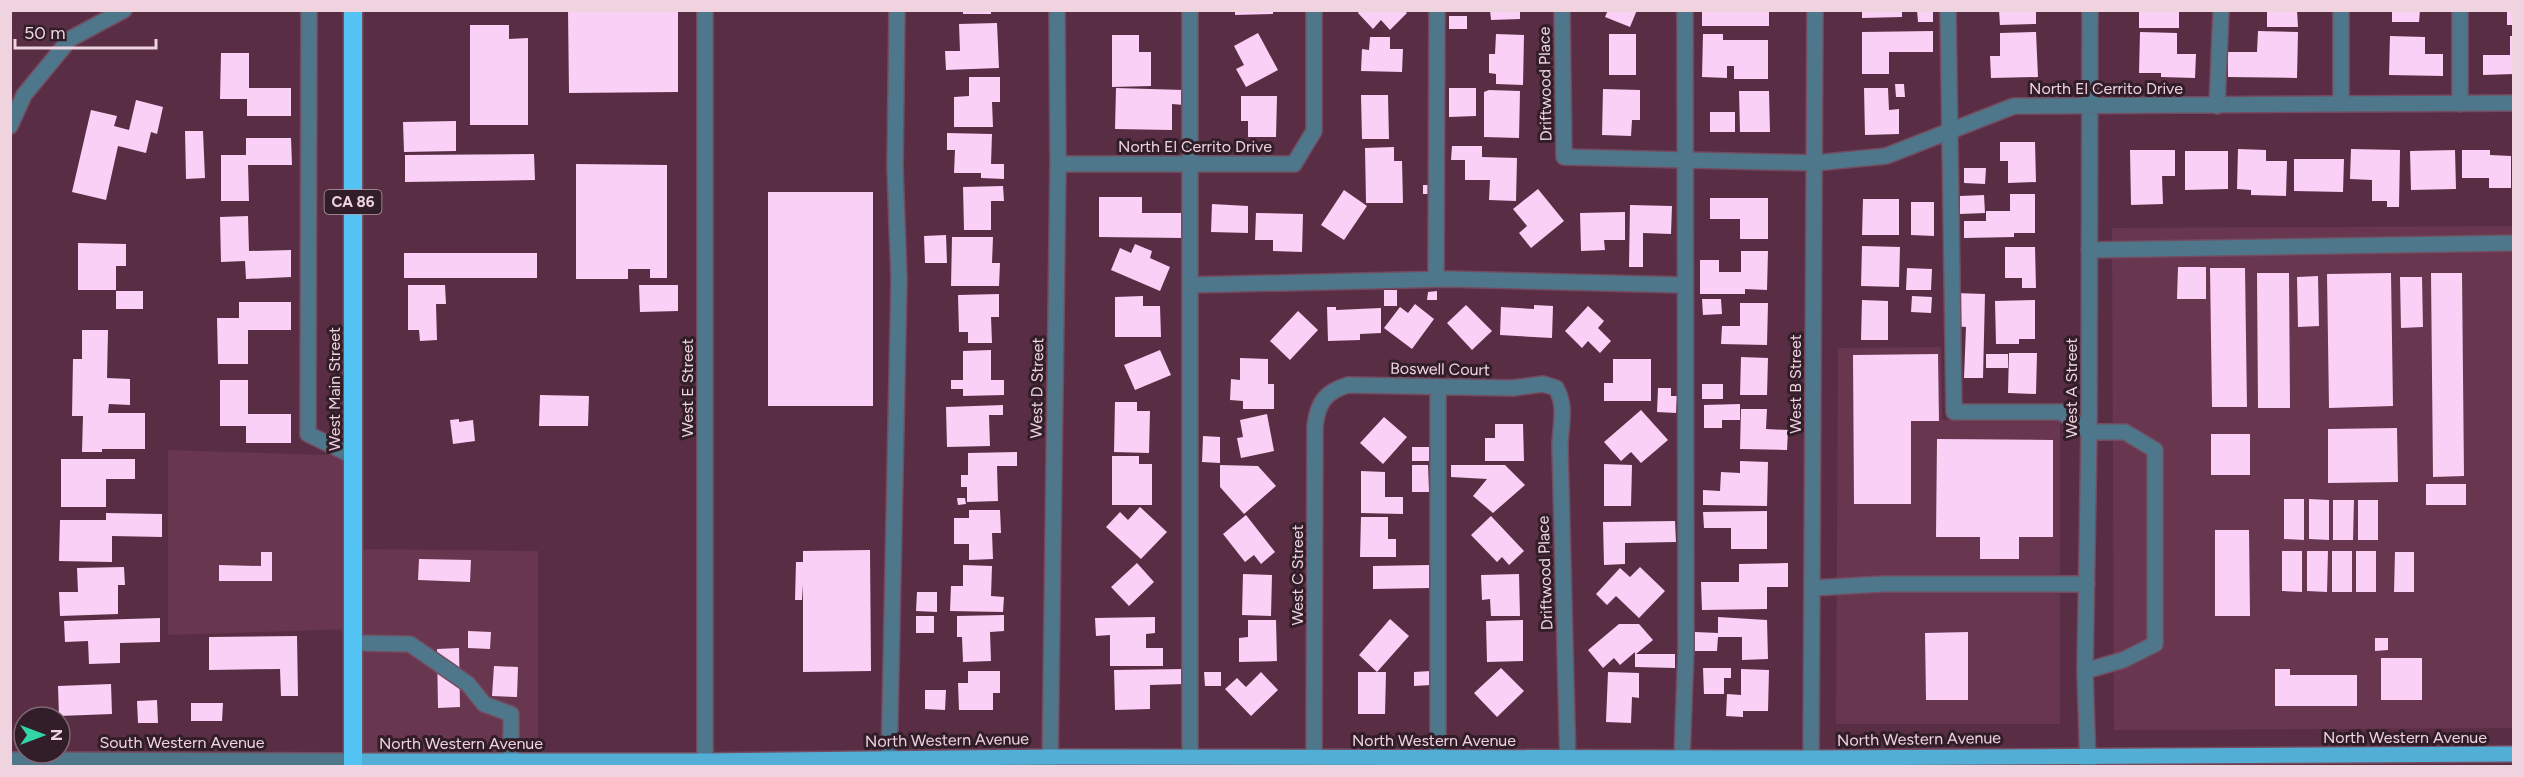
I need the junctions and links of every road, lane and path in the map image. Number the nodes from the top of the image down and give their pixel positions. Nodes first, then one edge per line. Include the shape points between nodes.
1 (124, 10) edge
2 (309, 10) edge
3 (353, 10) edge
4 (705, 10) edge
5 (897, 10) edge
6 (1057, 10) edge
7 (1190, 10) edge
8 (1314, 10) edge
9 (1437, 10) edge
10 (1562, 10) edge
11 (1685, 10) edge
12 (1815, 10) edge
13 (1948, 10) edge
14 (2090, 10) edge
15 (2221, 10) edge
16 (2341, 10) edge
17 (2460, 10) edge
18 (2514, 103) edge
19 (2341, 104) junction
20 (2460, 104) junction
21 (2217, 106) junction
22 (2089, 107) junction
23 (10, 126) edge
24 (1948, 132) junction
25 (1564, 157) joint
26 (1686, 160) junction
27 (1815, 163) junction
28 (1058, 164) junction
29 (1190, 164) junction
30 (2514, 243) edge
31 (2089, 250) junction
32 (1436, 279) junction
33 (1190, 285) junction
34 (1684, 285) junction
35 (1438, 388) junction
36 (1556, 388) joint
37 (1325, 395) joint
38 (2089, 432) junction
39 (353, 456) junction
40 (2087, 584) junction
41 (1812, 588) junction
42 (353, 643) junction
43 (2085, 671) junction
44 (2514, 754) edge
45 (1190, 757) junction
46 (1314, 757) junction
47 (1438, 757) junction
48 (1682, 758) junction
49 (1811, 758) junction
50 (10, 760) edge
51 (511, 760) junction
52 (2088, 761) edge
53 (889, 762) edge
54 (1050, 762) edge
55 (1230, 762) edge
56 (1400, 762) edge
57 (1568, 762) edge
58 (1743, 762) edge
59 (1920, 762) edge
60 (180, 763) edge
61 (283, 764) edge
62 (353, 764) edge
63 (705, 764) edge

1 - 23 street via 70,39 24,95
2 - 39 street via 308,434
3 - 39 highway, West Main Street / CA 86
4 - 63 street, West E Street
5 - 53 street via 895,167 899,279
6 - 28 street, West D Street
7 - 29 street
8 - 29 street, North El Cerrito Drive via 1314,131 1294,164
9 - 32 street
10 - 25 street, Driftwood Place
11 - 26 street
12 - 27 street, West B Street
13 - 24 street
14 - 22 street, West A Street
15 - 21 street
16 - 19 street
17 - 20 street
18 - 20 street, North El Cerrito Drive
19 - 20 street, North El Cerrito Drive
19 - 21 street, North El Cerrito Drive
21 - 22 street, North El Cerrito Drive
22 - 24 street, North El Cerrito Drive via 2013,106
22 - 31 street, West A Street
24 - 27 street, North El Cerrito Drive via 1886,156
24 - 38 street via 1954,412 2061,412
25 - 26 street, North El Cerrito Drive
26 - 27 street, North El Cerrito Drive
26 - 34 street
27 - 41 street, West B Street
28 - 29 street, North El Cerrito Drive
28 - 54 street, West D Street
29 - 33 street
30 - 31 street
31 - 38 street, West A Street
32 - 33 street
32 - 34 street
33 - 45 street
34 - 48 street via 1686,648
35 - 36 street, Boswell Court via 1543,384
35 - 37 street, Boswell Court via 1348,385
35 - 47 street
36 - 57 street, Driftwood Place via 1563,413 1560,447
37 - 46 street, West C Street via 1317,409 1315,426
38 - 40 street, West A Street
38 - 43 street via 2125,432 2155,450 2155,644 2123,660
39 - 42 highway, West Main Street / CA 86
40 - 41 street
40 - 43 street, West A Street
41 - 49 street, West B Street
42 - 51 street via 410,644 468,684 484,704 511,714
42 - 62 highway, West Main Street / CA 86
43 - 52 street, West A Street
44 - 52 main road, North Western Avenue
45 - 54 main road, North Western Avenue
45 - 55 main road, North Western Avenue
46 - 55 main road, North Western Avenue
46 - 56 main road, North Western Avenue
47 - 56 main road, North Western Avenue
47 - 57 main road, North Western Avenue
48 - 57 main road, North Western Avenue
48 - 58 main road, North Western Avenue
49 - 58 main road, North Western Avenue
49 - 59 main road, North Western Avenue
50 - 60 street, South Western Avenue
51 - 62 main road, North Western Avenue
51 - 63 main road, North Western Avenue
52 - 59 main road, North Western Avenue
53 - 54 main road, North Western Avenue
53 - 63 main road, North Western Avenue
60 - 61 street, South Western Avenue
61 - 62 street, South Western Avenue

